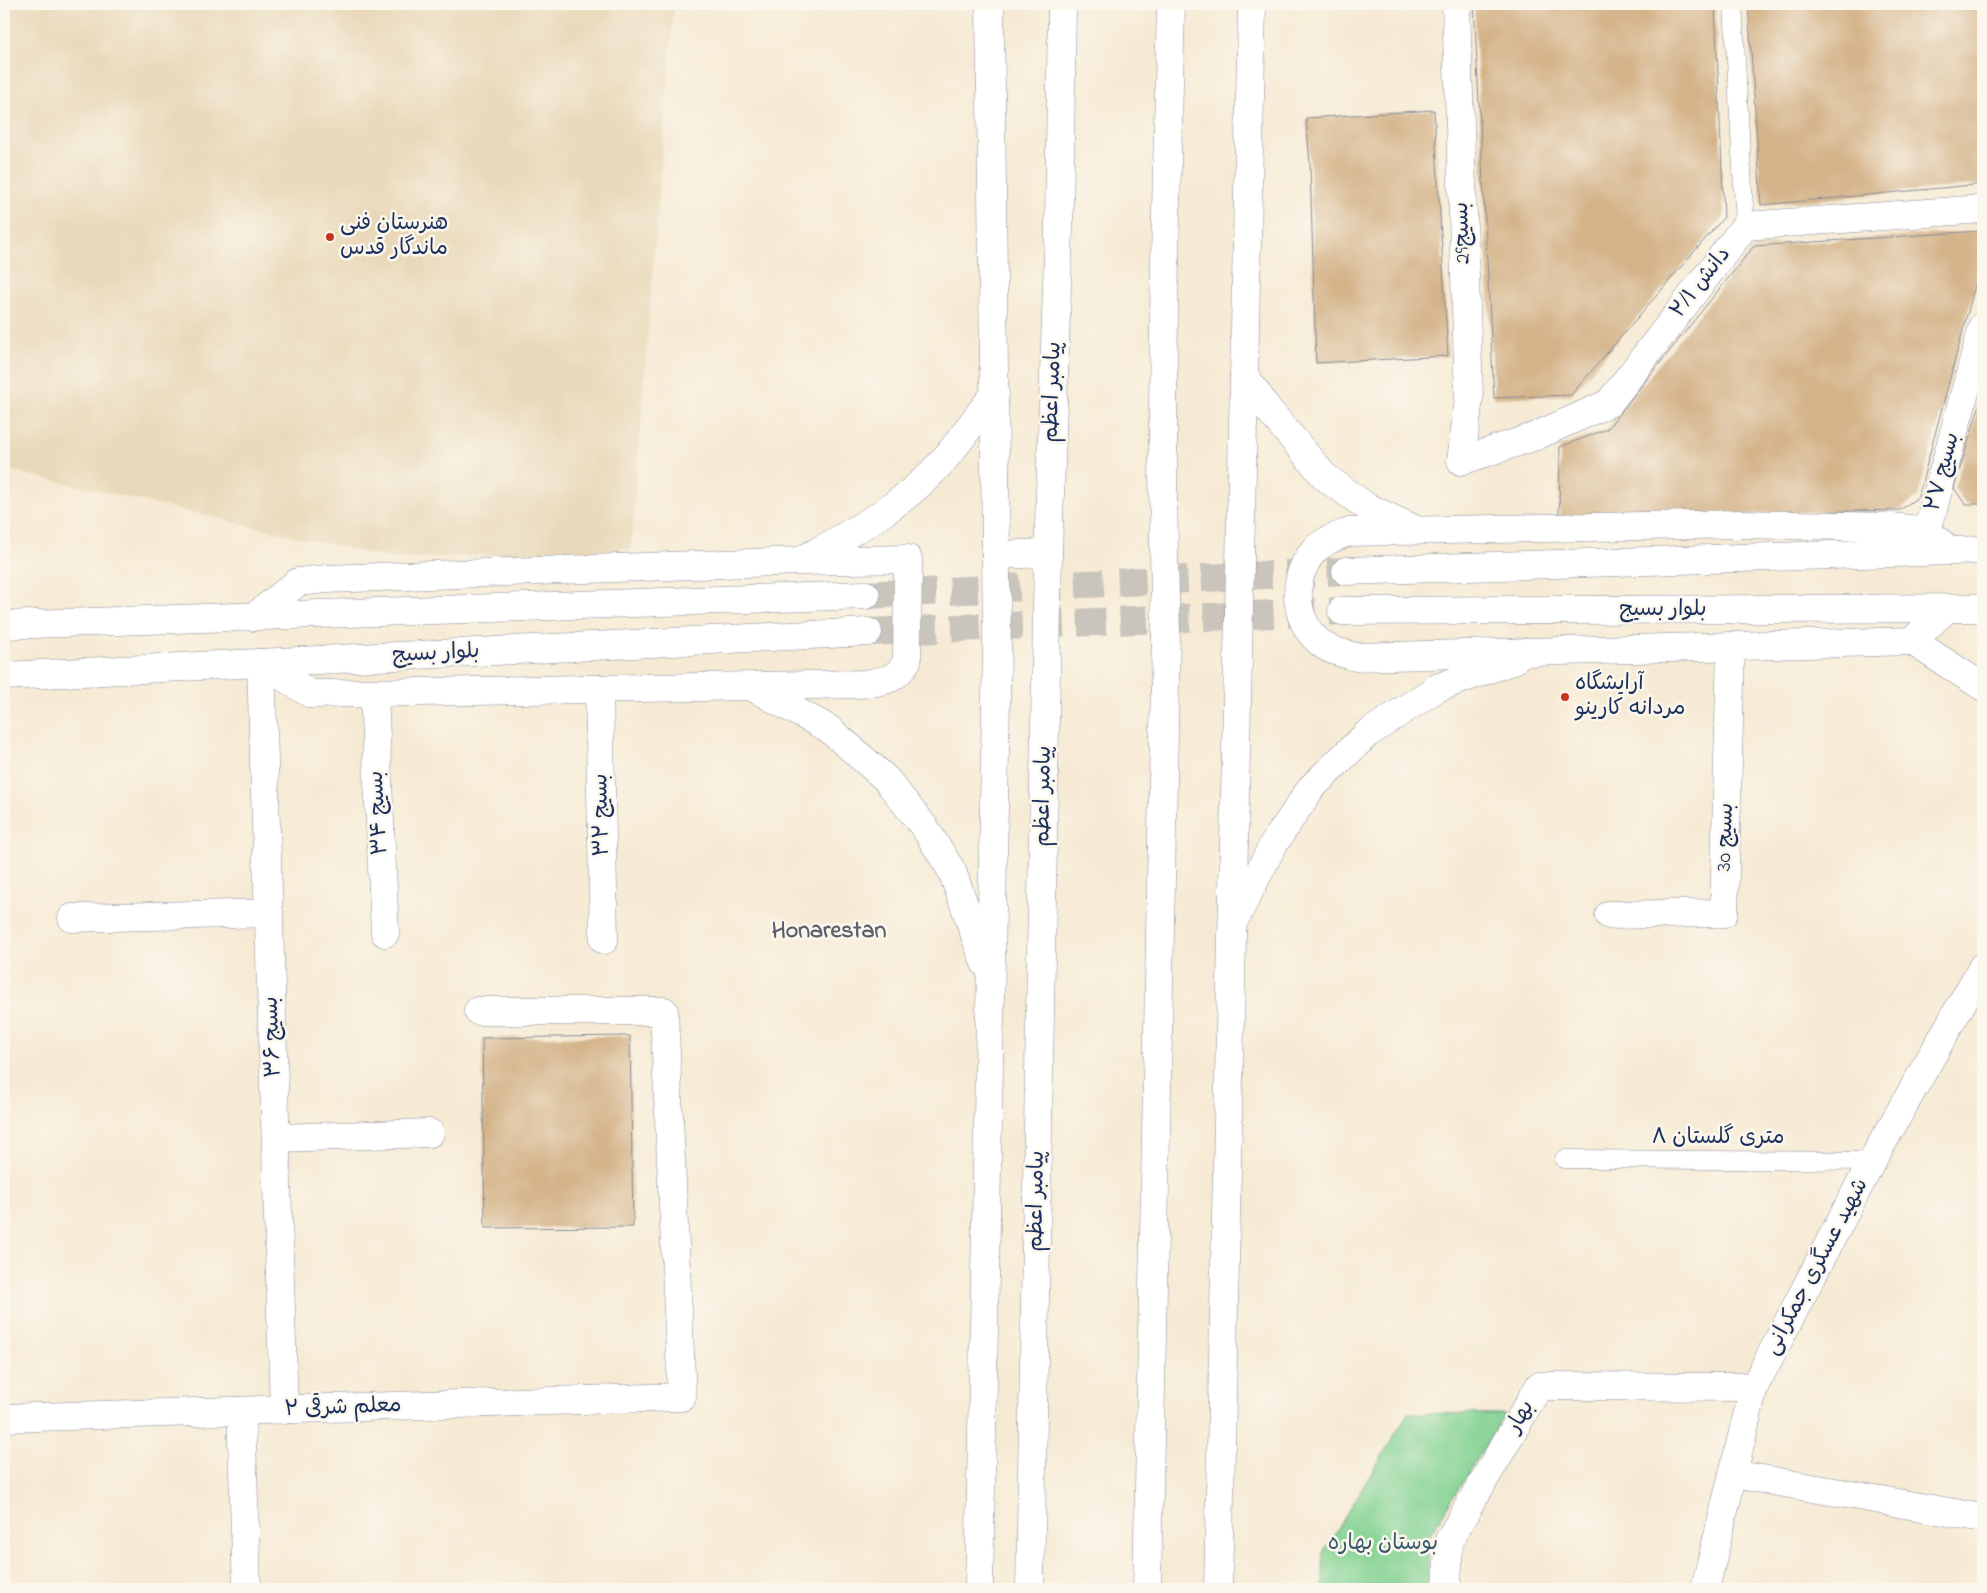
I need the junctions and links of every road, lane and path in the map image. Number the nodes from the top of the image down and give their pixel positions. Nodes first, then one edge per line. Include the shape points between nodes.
1 (990, 4) edge
2 (1062, 4) edge
3 (1171, 4) edge
4 (1252, 4) edge
5 (1456, 4) edge
6 (1733, 4) edge
7 (1983, 209) edge
8 (1745, 226) junction
9 (1983, 326) edge
10 (1244, 375) junction
11 (995, 394) junction
12 (1462, 461) joint
13 (1418, 530) junction
14 (1927, 531) junction
15 (1949, 550) junction
16 (1983, 550) edge
17 (1048, 553) junction
18 (996, 555) junction
19 (800, 561) junction
20 (1346, 571) tunnel mouth
21 (866, 595) tunnel mouth
22 (1983, 608) edge
23 (1946, 610) junction
24 (1342, 611) tunnel mouth
25 (254, 617) junction
26 (4, 625) edge
27 (868, 632) tunnel mouth
28 (1912, 641) junction
29 (1731, 646) junction
30 (1536, 652) junction
31 (261, 663) junction
32 (4, 676) edge
33 (750, 686) junction
34 (1983, 687) edge
35 (599, 689) junction
36 (374, 694) junction
37 (269, 912) junction
38 (1609, 915) dead end
39 (72, 918) dead end
40 (1232, 924) junction
41 (385, 933) dead end
42 (604, 940) dead end
43 (1983, 966) edge
44 (991, 977) junction
45 (478, 1011) dead end
46 (430, 1133) dead end
47 (276, 1138) junction
48 (1564, 1159) dead end
49 (1872, 1161) junction
50 (1754, 1387) junction
51 (284, 1410) junction
52 (241, 1411) junction
53 (4, 1418) edge
54 (1733, 1474) junction
55 (1983, 1518) edge
56 (247, 1589) edge
57 (979, 1589) edge
58 (1030, 1589) edge
59 (1146, 1589) edge
60 (1218, 1589) edge
61 (1447, 1589) edge
62 (1705, 1589) edge

1 - 11 main road
2 - 17 main road, پیامبر اعظم via 1059,226
3 - 59 main road via 1165,248 1163,547 1166,639
4 - 10 main road
5 - 12 main road, بسیج29 via 1469,398
6 - 8 lane
7 - 8 main road, دانش ۲/۱
8 - 12 main road, دانش ۲/۱ via 1609,403 1536,436
9 - 14 main road, بسیج ۲۷
10 - 13 main road via 1325,477 1367,507
10 - 40 main road
11 - 18 main road
11 - 19 main road via 967,433 916,488 856,530
13 - 14 main road via 1741,524 1892,526
13 - 30 main road via 1349,532 1330,538 1313,551 1302,568 1297,588 1299,611 1310,632 1326,648 1356,656
14 - 15 main road
15 - 16 main road
15 - 20 main road
17 - 18 main road
17 - 58 main road, پیامبر اعظم
18 - 44 main road
19 - 25 main road via 326,579 298,582
19 - 33 main road via 908,560 907,661 901,671 889,680 862,684
21 - 25 main road, بلوار بسیج
22 - 23 main road, بلوار بسیج
23 - 24 main road, بلوار بسیج
23 - 28 main road
25 - 26 main road, بلوار بسیج
27 - 31 main road, بلوار بسیج
28 - 29 main road
28 - 34 main road
29 - 30 main road
29 - 38 main road, بسیج 30 via 1724,913
30 - 40 main road via 1437,688 1367,734 1311,788 1273,845
31 - 32 main road, بلوار بسیج
31 - 36 main road via 311,694
31 - 37 main road, بسیج ۳۶
33 - 35 main road
33 - 44 main road via 829,729 886,779 925,828 952,870
35 - 36 main road
35 - 42 main road, بسیج ۳۲
36 - 41 main road, بسیج ۳۴
37 - 39 main road
37 - 47 main road, بسیج ۳۶
40 - 60 main road
43 - 49 main road, شهید عسگری جمکرانی
44 - 57 main road
45 - 51 main road, معلم شرقی ۲ via 664,1011 682,1397
46 - 47 main road
47 - 51 main road, بسیج ۳۶
48 - 49 lane, ۸ متری گلستان
49 - 50 main road, شهید عسگری جمکرانی
50 - 54 main road, شهید عسگری جمکرانی
50 - 61 main road, بهار via 1539,1386 1449,1540
51 - 52 main road, معلم شرقی ۲
52 - 53 main road, معلم شرقی ۲
52 - 56 main road
54 - 55 main road
54 - 62 main road, شهید عسگری جمکرانی

